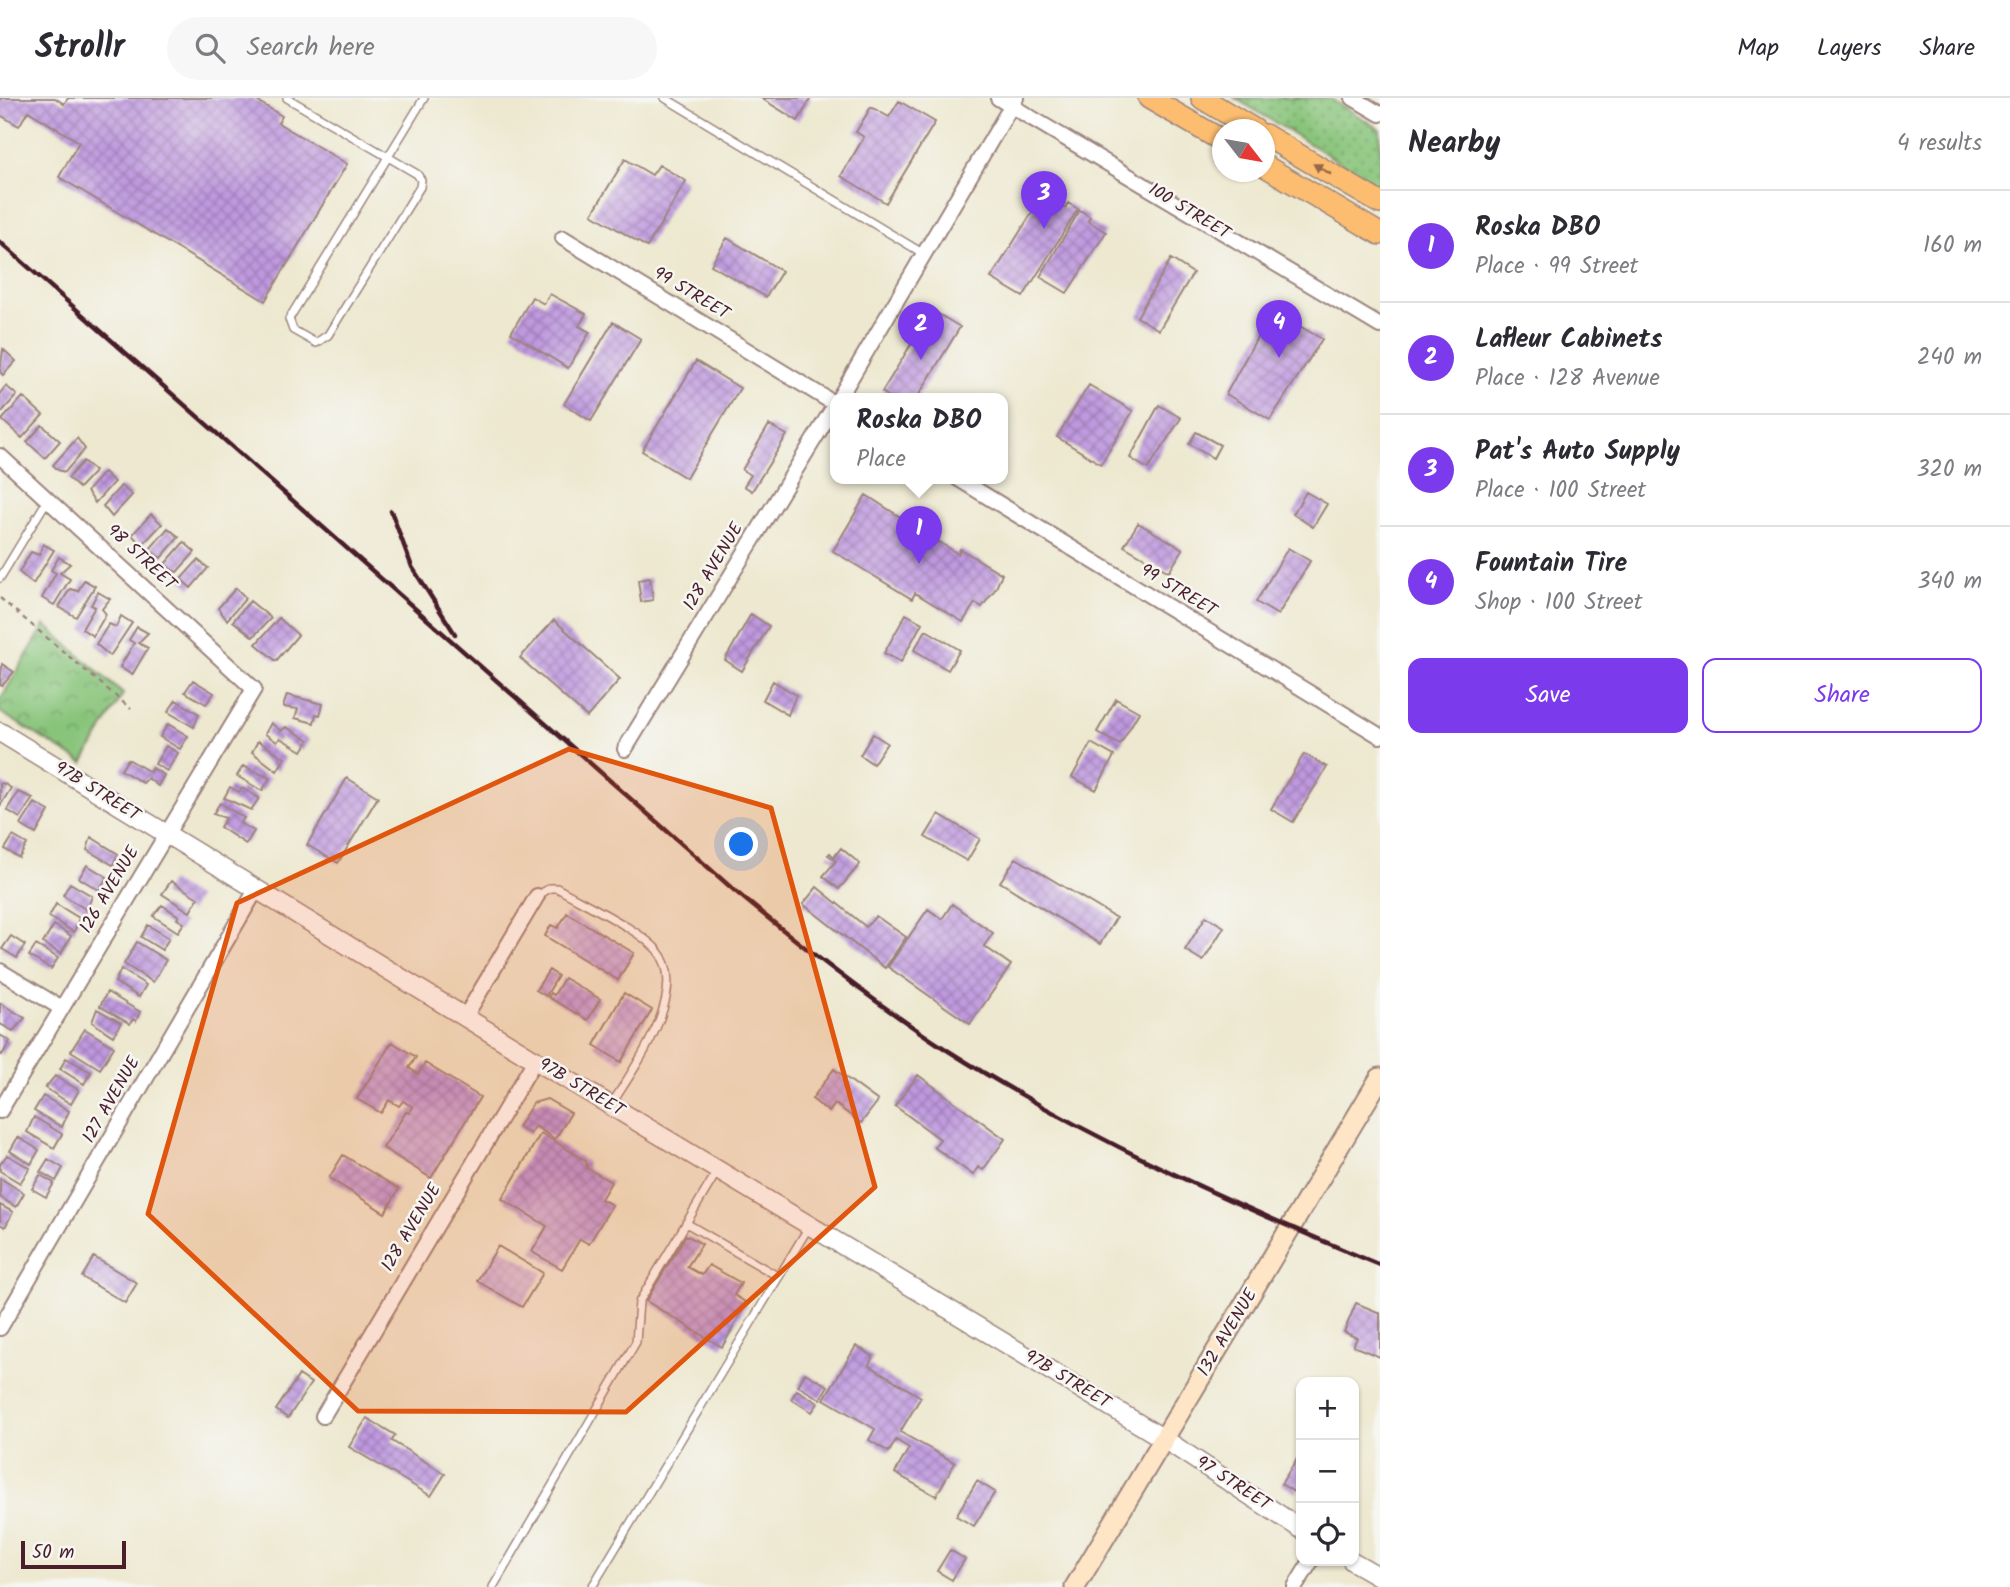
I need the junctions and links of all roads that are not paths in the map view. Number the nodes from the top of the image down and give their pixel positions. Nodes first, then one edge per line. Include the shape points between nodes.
1 (287, 98) edge
2 (424, 98) edge
3 (665, 98) edge
4 (998, 98) edge
5 (1149, 98) edge
6 (1202, 98) edge
7 (1353, 98) edge
8 (1014, 102) edge
9 (1380, 114) edge
10 (1237, 119) edge
11 (1212, 135) edge
12 (1275, 141) edge
13 (388, 158) junction
14 (1275, 172) edge
15 (1380, 203) edge
16 (1380, 234) edge
17 (563, 238) dead end
18 (925, 254) junction
19 (1380, 326) edge
20 (842, 393) edge
21 (830, 402) edge
22 (830, 413) edge
23 (0, 456) edge
24 (967, 484) edge
25 (48, 498) junction
26 (0, 578) edge
27 (254, 689) joint
28 (0, 732) edge
29 (1380, 736) edge
30 (625, 749) dead end
31 (167, 835) junction
32 (257, 890) junction
33 (537, 897) joint
34 (0, 971) edge
35 (61, 1008) junction
36 (465, 1017) junction
37 (535, 1060) junction
38 (1380, 1078) edge
39 (611, 1106) junction
40 (0, 1111) edge
41 (718, 1170) junction
42 (686, 1223) junction
43 (810, 1225) junction
44 (779, 1277) junction
45 (0, 1328) edge
46 (323, 1416) dead end
47 (1164, 1439) junction
48 (1296, 1527) edge
49 (1359, 1565) edge
50 (1308, 1566) edge
51 (1380, 1577) edge
52 (493, 1587) edge
53 (592, 1587) edge
54 (1075, 1587) edge
55 (1295, 1587) edge

1 - 13 lane
2 - 13 lane
3 - 18 lane
4 - 8 street, 100 STREET
5 - 11 main road
6 - 10 main road
7 - 9 street
8 - 18 street
8 - 19 street, 100 STREET
15 -> 12 main road
13 - 13 lane via 289,318 293,330 316,343 328,335 420,187 417,174
14 - 16 main road
17 - 21 street, 99 STREET
18 - 20 street
22 - 30 street, 128 AVENUE
23 - 25 street, 98 STREET
24 - 29 street, 99 STREET
25 - 26 lane
25 - 27 street, 98 STREET
27 - 31 street, 126 AVENUE
28 - 31 street, 97B STREET
31 - 32 street, 97B STREET
31 - 35 street, 126 AVENUE
32 - 36 street, 97B STREET
32 - 45 street, 127 AVENUE
33 - 36 street
33 - 39 lane via 556,888 645,940 662,958 666,994 661,1018
34 - 35 street
35 - 40 street, 126 AVENUE
36 - 37 street, 97B STREET
37 - 39 street, 97B STREET
37 - 46 street, 128 AVENUE
38 - 47 main road, 132 AVENUE
39 - 41 street, 97B STREET
41 - 42 lane
41 - 43 street, 97B STREET
42 - 44 lane
42 - 52 lane via 639,1302 636,1342
43 - 44 lane
43 - 47 street, 97B STREET
44 - 53 lane
47 - 48 street, 97 STREET
47 - 54 main road, 132 AVENUE
49 - 51 street
50 - 55 street

